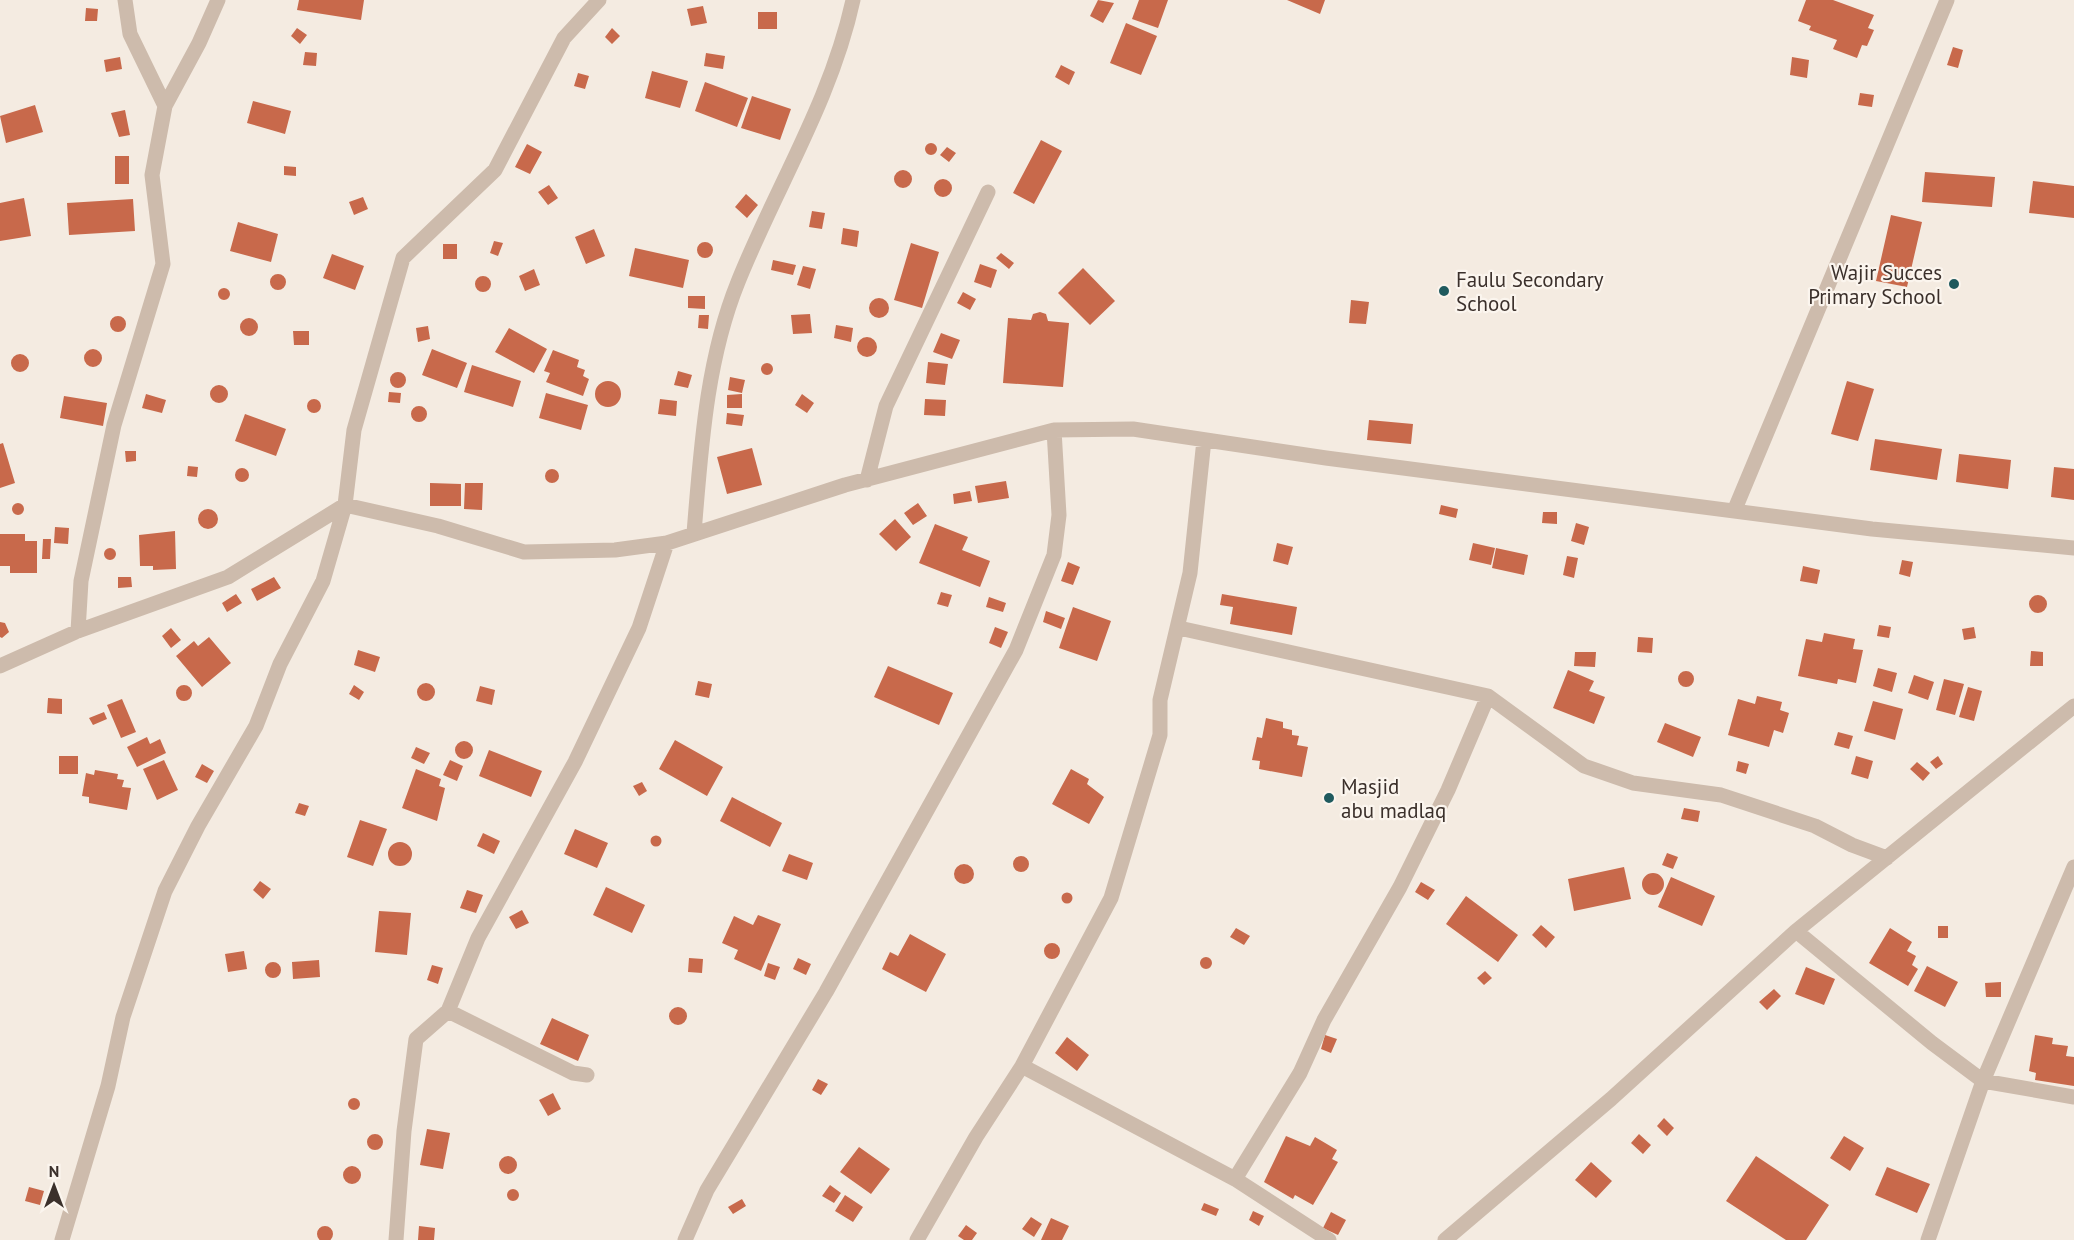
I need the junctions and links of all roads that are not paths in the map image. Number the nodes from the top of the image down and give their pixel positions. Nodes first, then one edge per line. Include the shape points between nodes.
1 (125, 0) edge
2 (218, 0) edge
3 (599, 0) edge
4 (853, 0) edge
5 (1947, 0) edge
6 (165, 106) junction
7 (988, 192) dead end
8 (1054, 430) junction
9 (1204, 440) junction
10 (867, 480) junction
11 (345, 505) junction
12 (1735, 509) junction
13 (694, 533) junction
14 (666, 543) junction
15 (2074, 548) edge
16 (1179, 628) junction
17 (78, 631) junction
18 (0, 666) edge
19 (1488, 696) junction
20 (2074, 706) edge
21 (1887, 858) junction
22 (2074, 867) edge
23 (1796, 932) junction
24 (448, 1011) junction
25 (1022, 1066) junction
26 (587, 1075) dead end
27 (1983, 1081) junction
28 (2074, 1097) edge
29 (1235, 1179) junction
30 (62, 1240) edge
31 (396, 1240) edge
32 (685, 1240) edge
33 (917, 1240) edge
34 (1329, 1240) edge
35 (1446, 1240) edge
36 (1928, 1240) edge

1 - 6 street via 130,34
2 - 6 street
3 - 11 street via 564,38 495,170 403,258 354,430
4 - 13 street via 821,105 738,283 717,351 701,450
5 - 12 street
6 - 17 street via 152,175 163,264 114,425 81,581
7 - 10 street via 886,406
8 - 9 street via 1133,429
8 - 10 street
8 - 32 street via 1059,515 1054,555 1016,650 826,992 707,1190
9 - 12 street
9 - 16 street via 1190,573
10 - 13 street
11 - 14 street via 438,526 524,552 615,550
11 - 17 street via 228,577
11 - 30 street via 323,580 280,664 256,726 165,891 123,1017 108,1086
12 - 15 street via 1872,529
13 - 14 street
14 - 24 street via 634,638 575,762 478,938
16 - 19 street
16 - 25 street via 1160,699 1160,735 1111,897
17 - 18 street
19 - 21 street via 1584,765 1633,783 1721,795 1815,826
19 - 29 street via 1448,790 1400,887 1324,1020 1300,1073
20 - 21 street
21 - 23 street
22 - 27 street
23 - 27 street
23 - 35 street via 1611,1099
24 - 26 street via 573,1073
24 - 31 street via 416,1039
25 - 29 street
25 - 33 street via 975,1137
27 - 28 street
27 - 36 street
29 - 34 street

